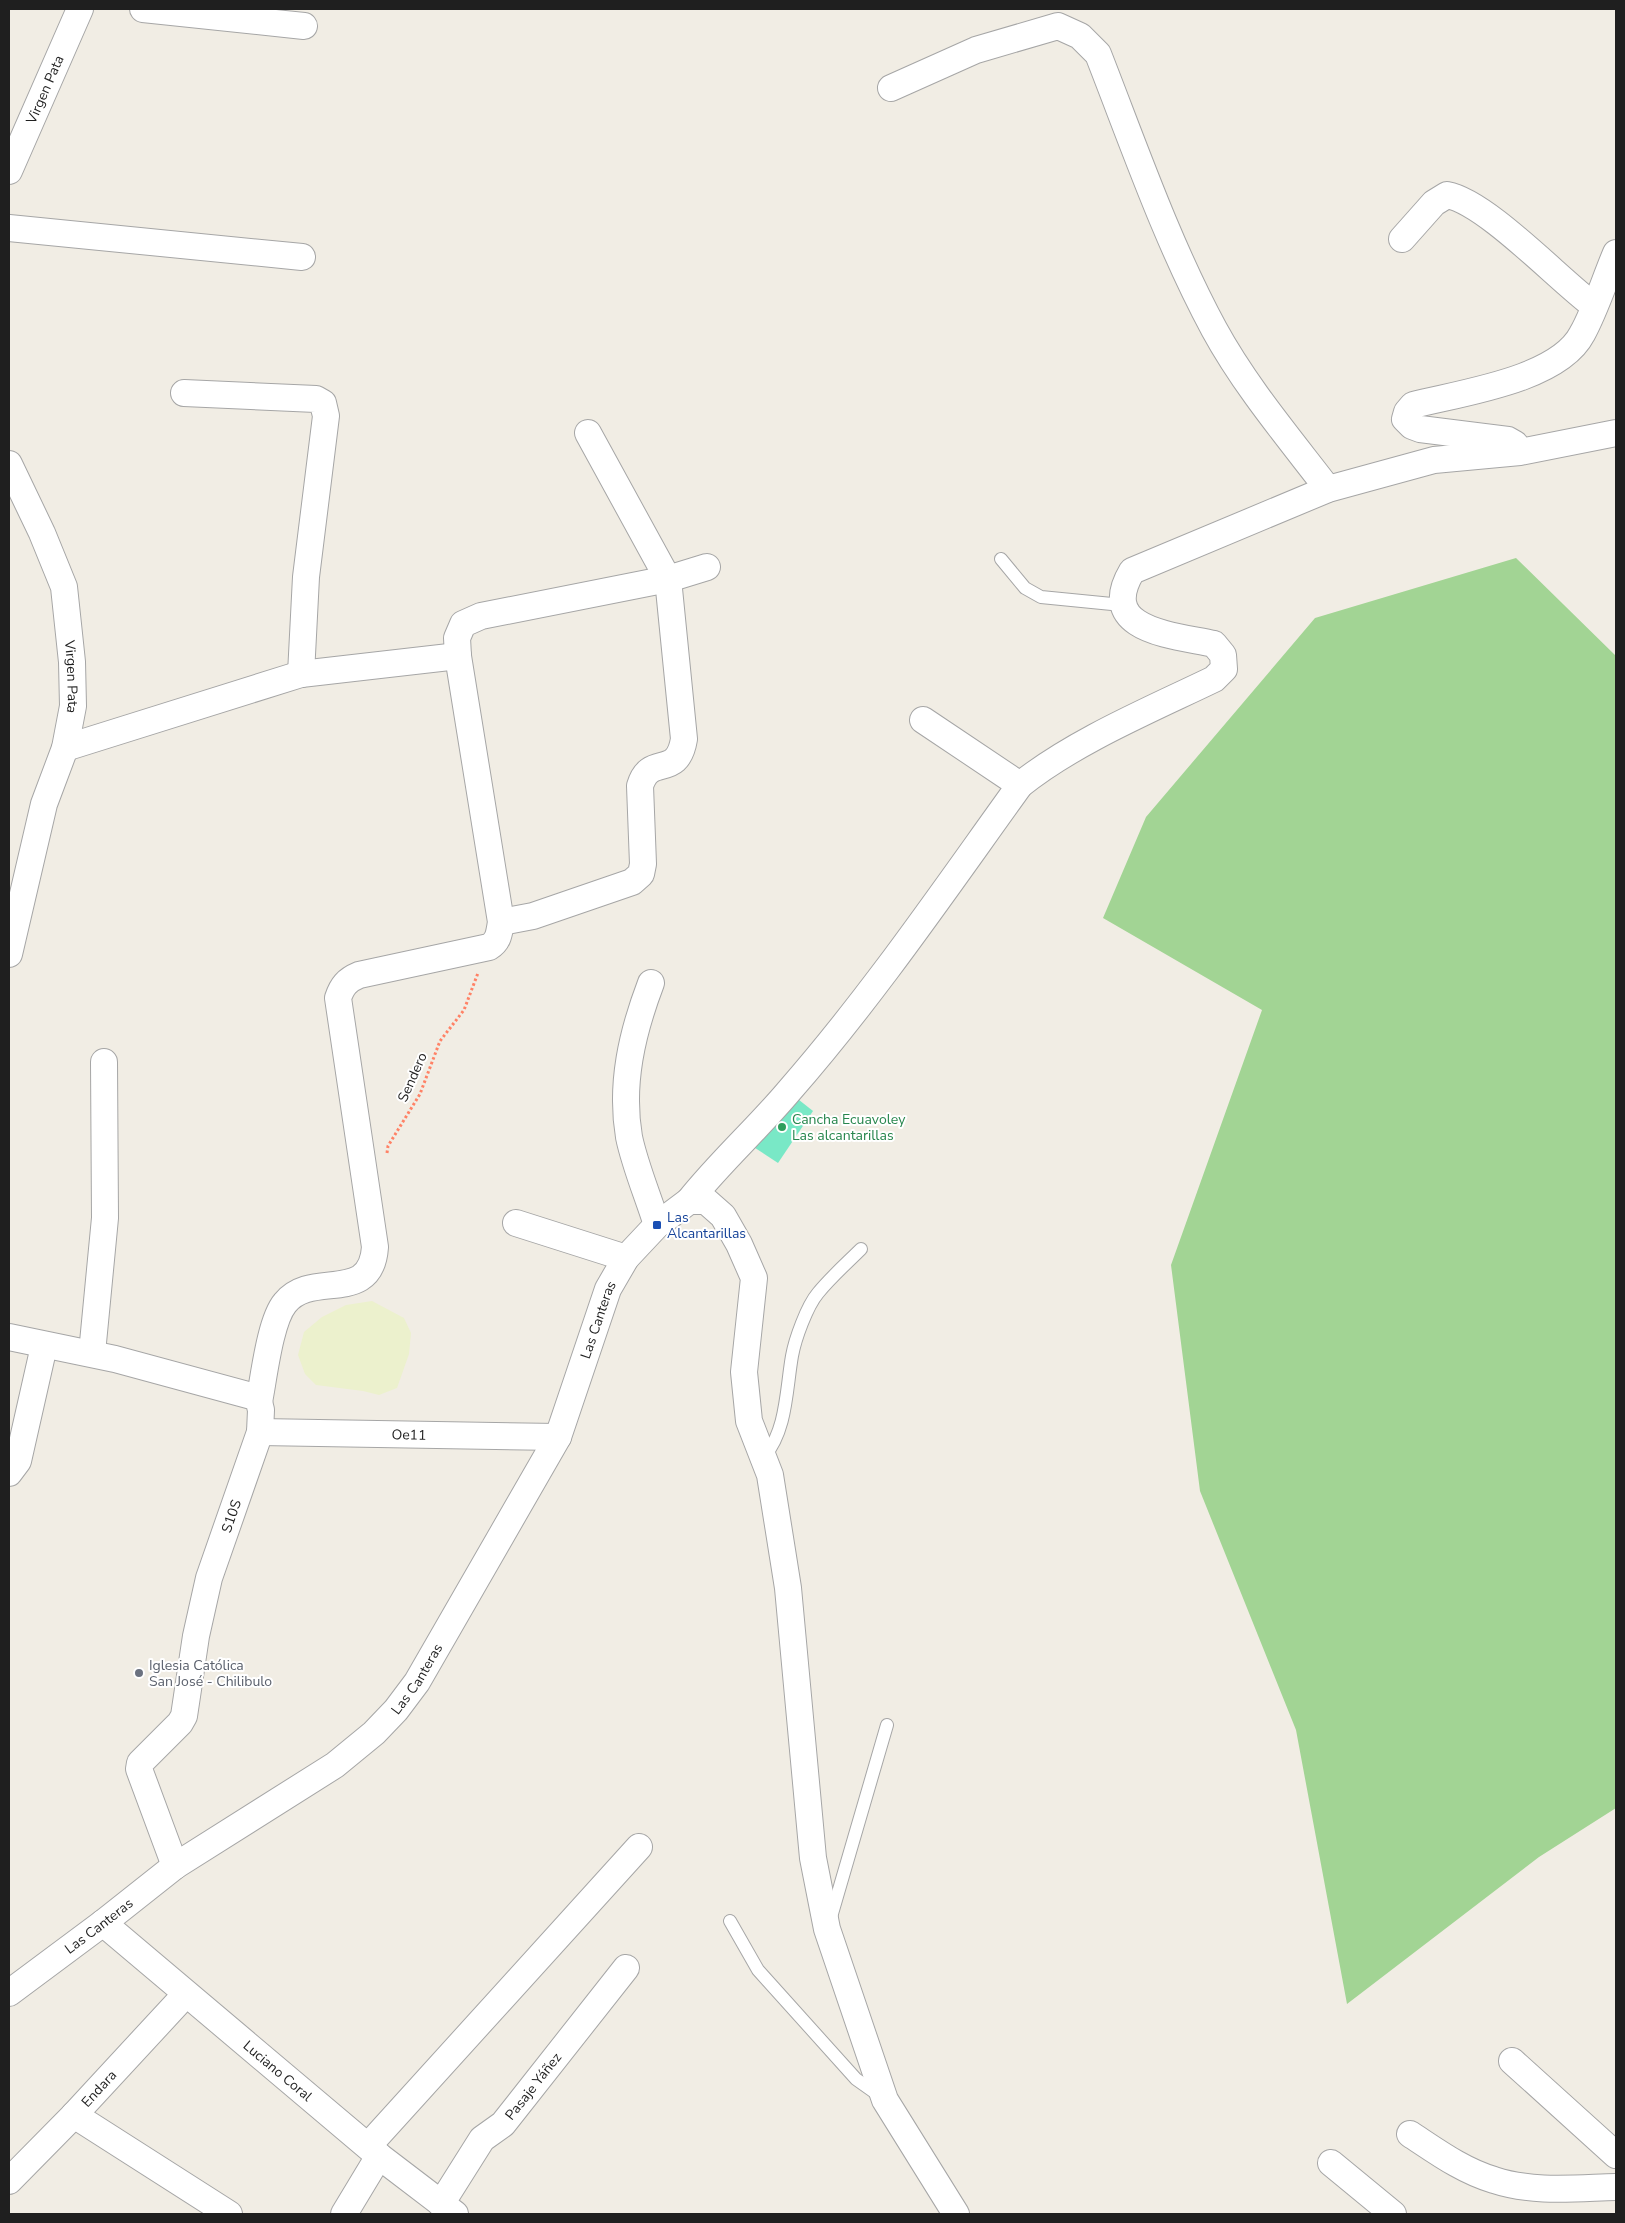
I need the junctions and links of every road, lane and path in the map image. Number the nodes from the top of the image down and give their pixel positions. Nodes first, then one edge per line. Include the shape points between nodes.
1 (80, 9) edge
2 (144, 9) edge
3 (304, 26) dead end
4 (891, 88) dead end
5 (9, 171) edge
6 (9, 228) edge
7 (1402, 239) dead end
8 (1616, 253) edge
9 (302, 257) dead end
10 (1594, 305) junction
11 (184, 393) dead end
12 (588, 433) dead end
13 (1616, 433) edge
14 (1520, 452) junction
15 (9, 464) edge
16 (1328, 489) junction
17 (1000, 559) dead end
18 (707, 568) dead end
19 (668, 579) junction
20 (1122, 605) junction
21 (458, 656) junction
22 (302, 674) junction
23 (923, 720) dead end
24 (65, 748) junction
25 (1020, 785) junction
26 (501, 922) junction
27 (489, 948) junction
28 (9, 954) edge
29 (651, 983) dead end
30 (104, 1062) dead end
31 (386, 1156) dead end
32 (689, 1201) junction
33 (516, 1223) dead end
34 (657, 1225) junction
35 (861, 1249) dead end
36 (626, 1258) junction
37 (9, 1337) edge
38 (44, 1346) junction
39 (92, 1353) junction
40 (259, 1402) junction
41 (260, 1432) junction
42 (558, 1437) junction
43 (764, 1457) junction
44 (9, 1473) edge
45 (887, 1725) dead end
46 (639, 1847) dead end
47 (175, 1866) junction
48 (730, 1921) dead end
49 (103, 1923) junction
50 (827, 1929) junction
51 (626, 1968) dead end
52 (9, 1992) edge
53 (185, 1995) junction
54 (1512, 2061) dead end
55 (885, 2100) junction
56 (74, 2115) junction
57 (1410, 2134) dead end
58 (373, 2151) junction
59 (1616, 2155) edge
60 (1331, 2163) dead end
61 (9, 2181) edge
62 (1616, 2187) edge
63 (448, 2209) edge
64 (229, 2214) edge
65 (344, 2214) edge
66 (956, 2214) edge
67 (1393, 2214) edge

1 - 5 street, Virgen Pata
2 - 3 street
4 - 16 street via 976,50 1058,26 1080,36 1098,54 1174,246 1215,330 1248,381
6 - 9 street
7 - 10 street via 1434,203 1447,195 1460,197
8 - 10 street
10 - 14 street via 1582,335 1569,352 1548,366 1528,375 1413,405 1407,412 1406,419 1420,429 1508,440
11 - 22 street via 316,399 323,403 326,416 306,577
12 - 19 street
13 - 14 street
14 - 16 street via 1434,460
15 - 24 street, Virgen Pata via 64,587 73,706
16 - 20 street via 1132,571 1123,585
17 - 20 lane via 1025,588 1041,597
18 - 19 street
19 - 21 street via 481,616 463,624 457,638
19 - 26 street via 684,739 681,754 672,763 643,774 640,786 641,874 632,882 533,916
20 - 25 street, Las Canteras via 1133,622 1159,632 1214,644 1223,655 1224,669 1214,679 1118,726 1035,773
21 - 22 street
21 - 26 street
22 - 24 street
23 - 25 street
24 - 28 street, Virgen Pata via 44,804
25 - 32 street, Las Canteras via 883,976 789,1092
26 - 27 street via 498,940
27 - 31 path, Sendero via 464,1010 440,1041 420,1094 388,1146
27 - 40 street, S10S via 359,975 340,990 338,998 374,1257 371,1266 358,1280 310,1287 295,1293 284,1303 276,1321
29 - 34 street via 634,1036 626,1103 630,1139
30 - 39 street via 105,1218
32 - 34 street, Las Canteras
32 - 43 street via 706,1201 723,1216 754,1278 744,1372 749,1421
33 - 36 street
34 - 36 street, Las Canteras
35 - 43 lane via 817,1294 803,1324 792,1355 785,1403 774,1444
36 - 42 street, Las Canteras via 608,1289
37 - 38 street
38 - 39 street
38 - 44 street via 18,1461
39 - 40 street via 255,1397
40 - 41 street, S10S
41 - 42 street, Oe11
41 - 47 street, S10S via 209,1578 184,1716 140,1763 139,1769
42 - 47 street, Las Canteras via 417,1682 396,1710 374,1733 335,1764
43 - 50 street via 770,1475 788,1588 813,1858
45 - 50 lane
46 - 58 street
47 - 49 street, Las Canteras
48 - 55 lane via 758,1970 783,2000 856,2079
49 - 52 street, Las Canteras
49 - 53 street, Luciano Coral
50 - 55 street
51 - 63 street, Pasaje Yáñez via 503,2124 482,2139
53 - 56 street, Endara
53 - 58 street, Luciano Coral
54 - 59 street
55 - 66 street
56 - 61 street, Endara
56 - 64 street
57 - 62 street via 1453,2162 1494,2180 1538,2188
58 - 63 street, Luciano Coral
58 - 65 street
60 - 67 street

